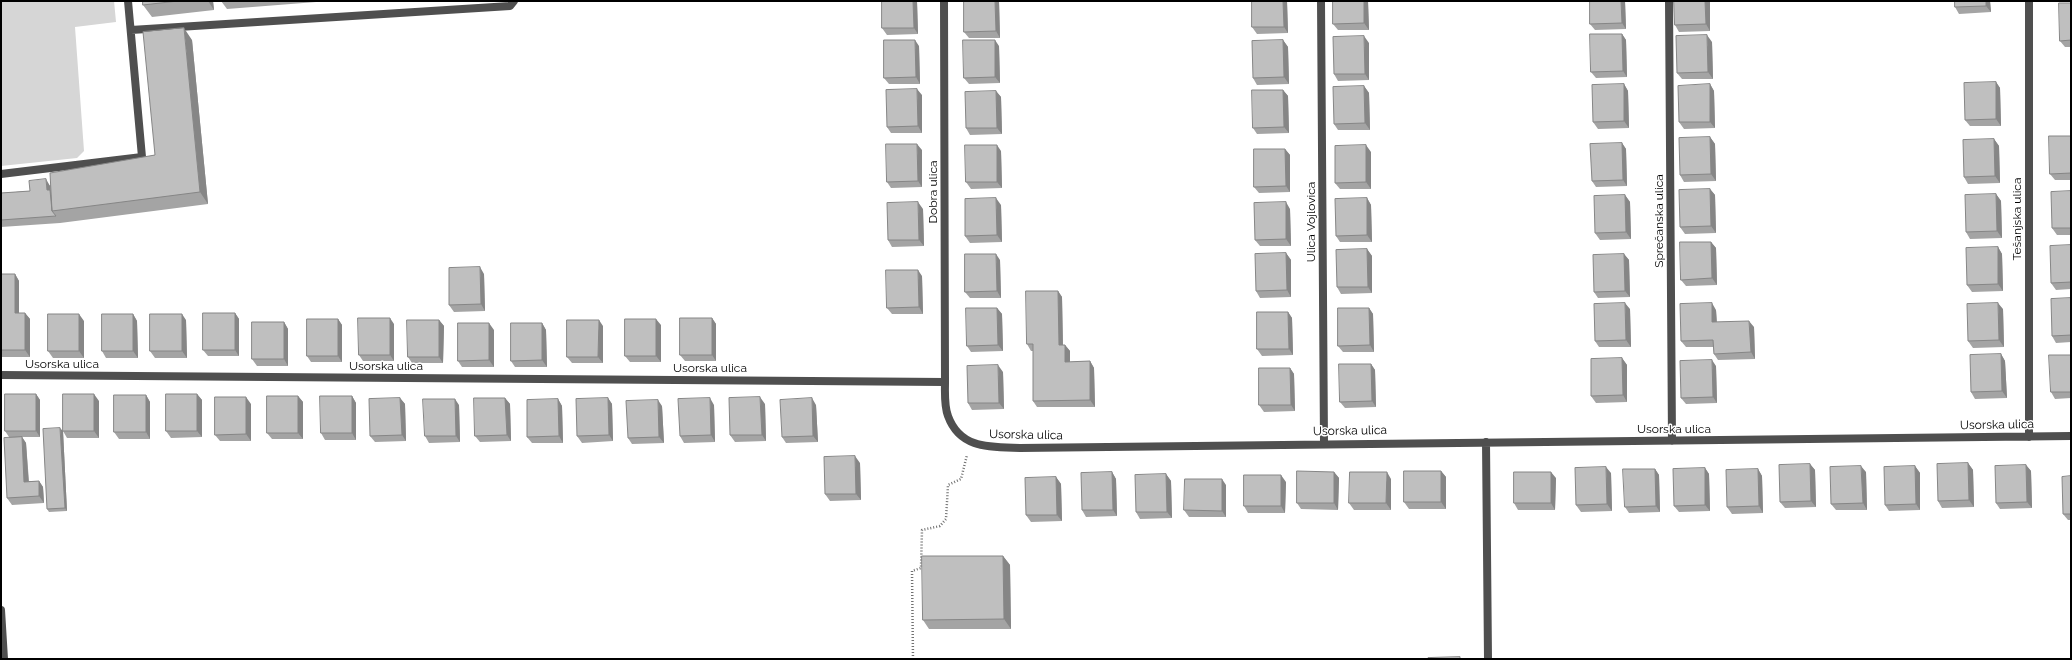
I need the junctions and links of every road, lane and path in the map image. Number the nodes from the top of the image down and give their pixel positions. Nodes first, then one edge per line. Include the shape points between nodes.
1 (128, 1) edge
2 (514, 1) edge
3 (944, 1) edge
4 (1321, 1) edge
5 (1669, 1) edge
6 (2029, 1) edge
7 (131, 30) junction
8 (1, 174) edge
9 (1, 375) edge
10 (945, 382) junction
11 (2029, 436) junction
12 (2071, 436) edge
13 (1672, 441) junction
14 (1486, 442) junction
15 (973, 444) junction
16 (1324, 444) junction
17 (1, 610) edge
18 (4, 659) edge
19 (913, 659) edge
20 (1488, 659) edge

1 - 7 street
2 - 7 street via 510,6
3 - 10 street, Dobra ulica
4 - 16 street, Ulica Vojlovica
5 - 13 street, Sprečanska ulica
6 - 11 street, Tešanjska ulica
7 - 8 street via 142,158
9 - 10 street, Usorska ulica
10 - 15 street, Usorska ulica via 947,414 962,438
11 - 12 street, Usorska ulica
11 - 13 street, Usorska ulica
13 - 14 street, Usorska ulica
14 - 16 street, Usorska ulica
14 - 20 street
15 - 16 street, Usorska ulica via 1020,448
15 - 19 path via 964,459 961,479 948,485 946,519 940,526 922,530 921,568 912,570
17 - 18 street

